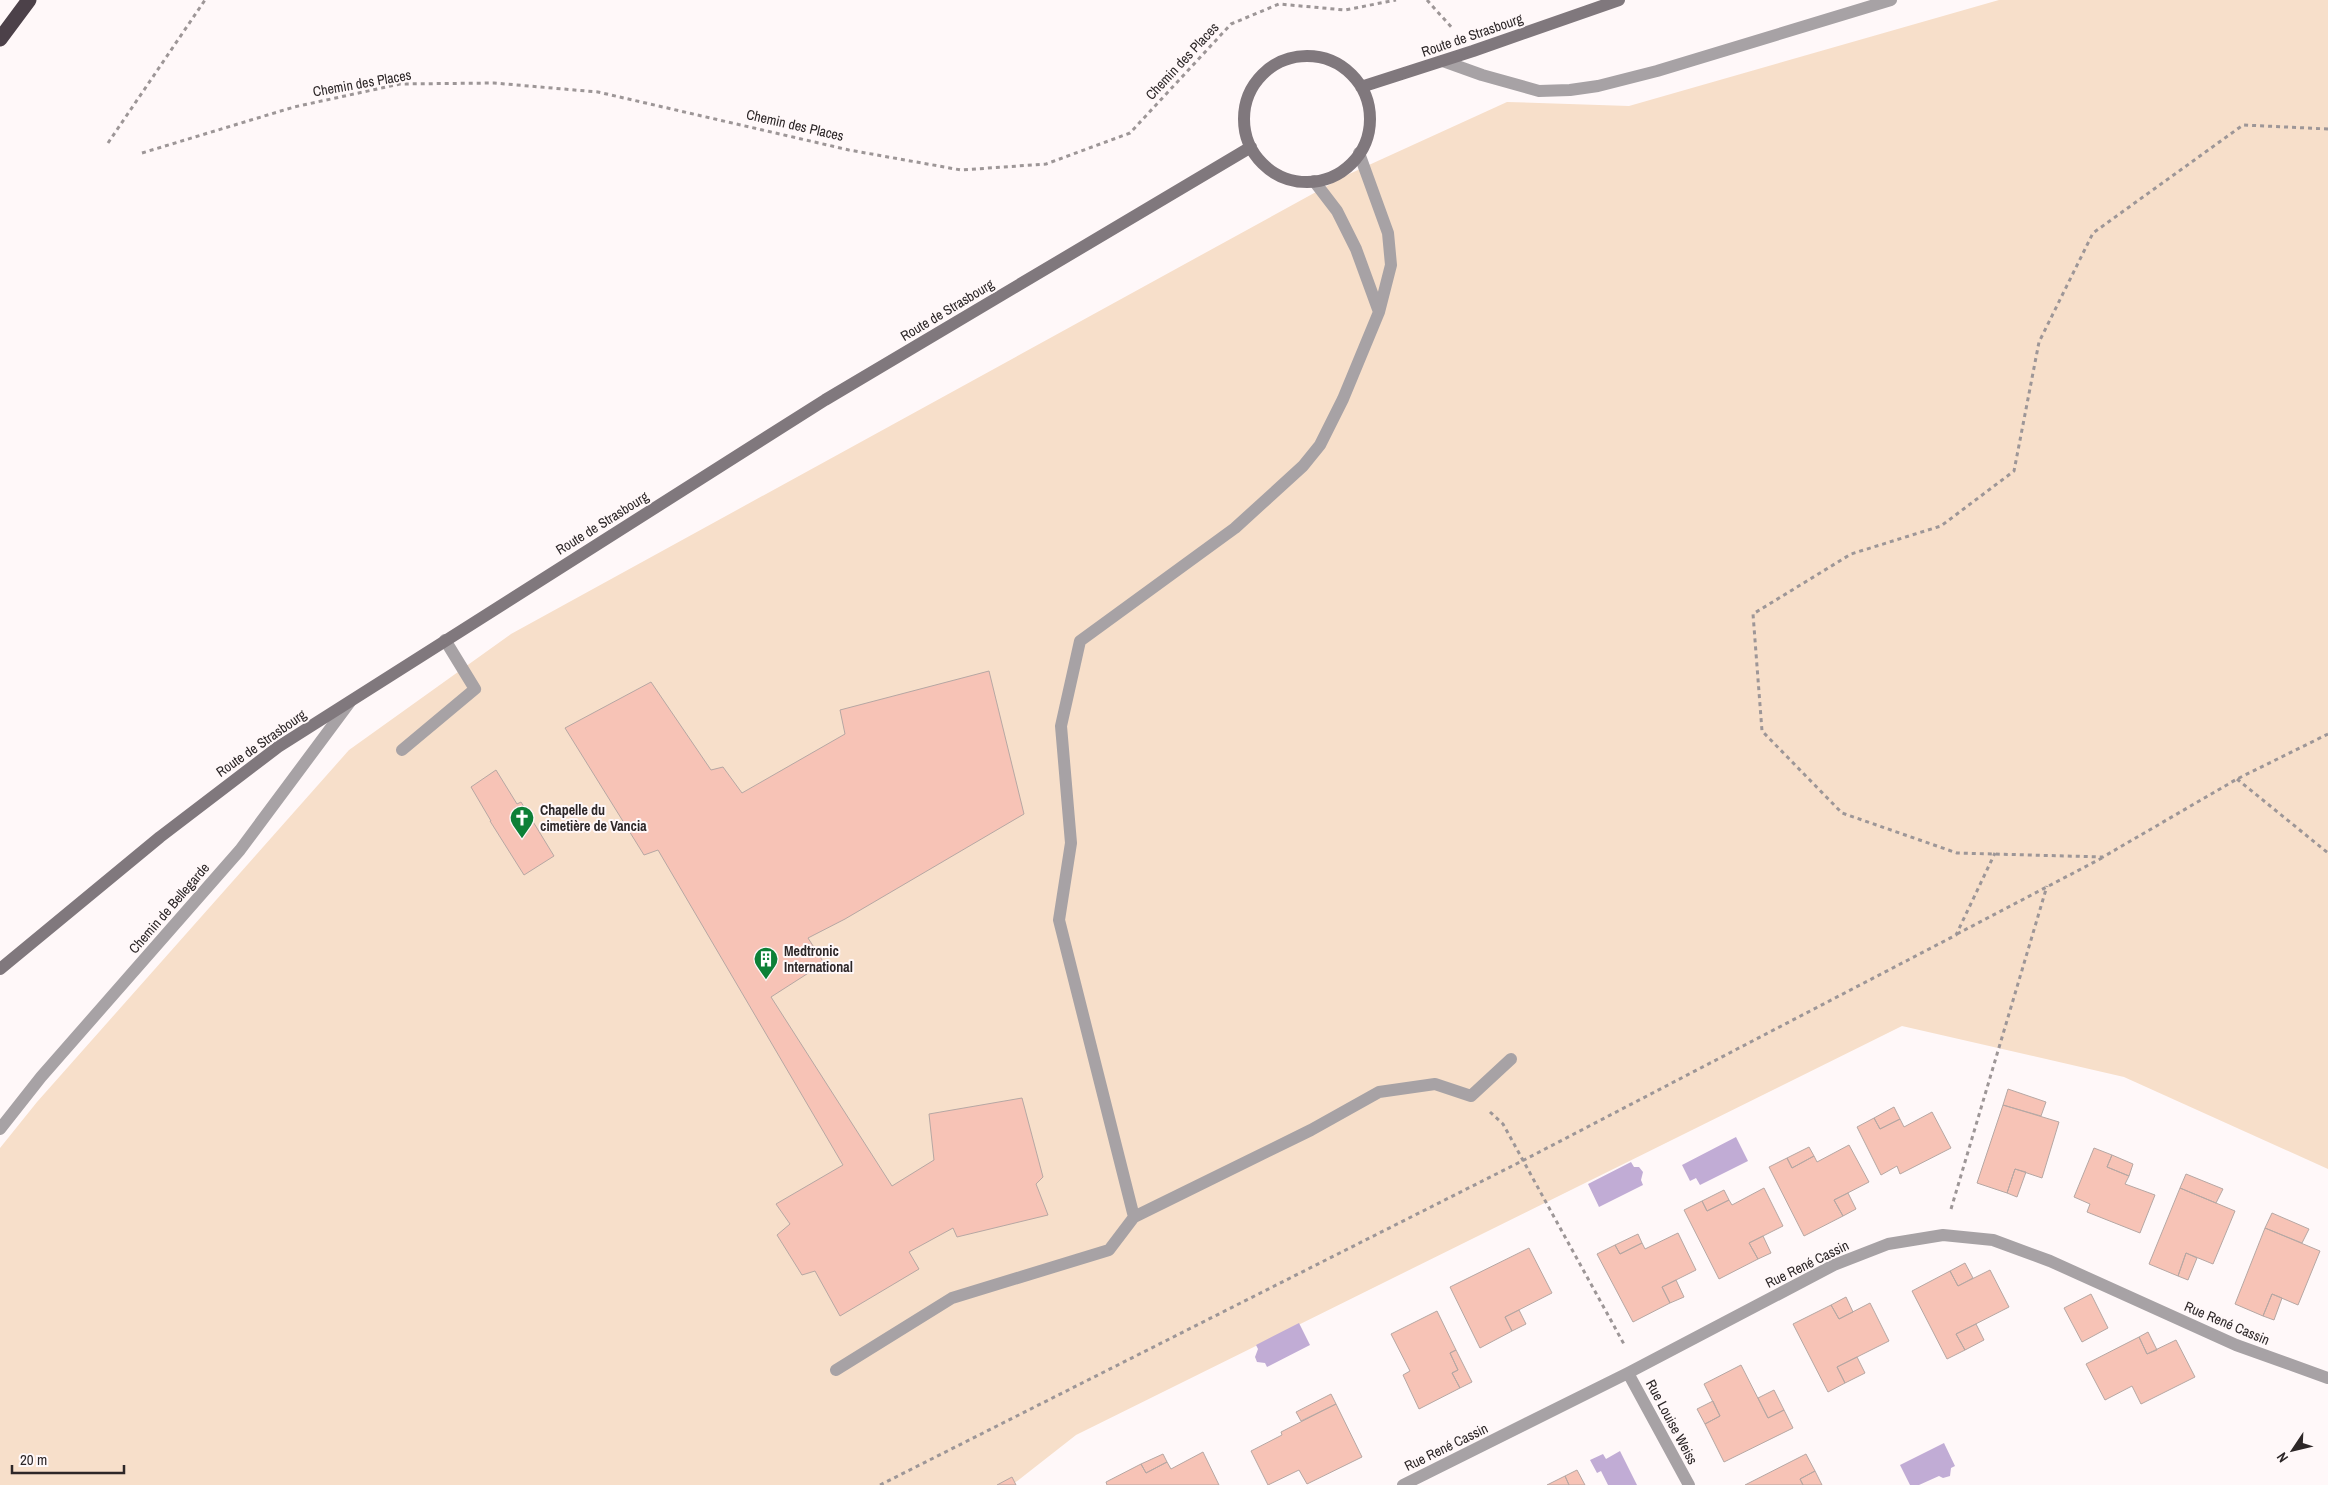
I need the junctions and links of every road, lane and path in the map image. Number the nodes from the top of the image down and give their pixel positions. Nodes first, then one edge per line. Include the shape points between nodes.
1 (29, 0) edge
2 (204, 0) edge
3 (1396, 0) edge
4 (1427, 0) edge
5 (1619, 0) edge
6 (1891, 0) edge
7 (0, 38) edge
8 (1473, 51) junction
9 (1443, 61) junction
10 (1362, 87) junction
11 (2328, 129) edge
12 (108, 143) dead end
13 (1251, 147) junction
14 (142, 153) dead end
15 (1359, 153) junction
16 (1314, 181) junction
17 (1379, 312) junction
18 (445, 640) junction
19 (352, 700) junction
20 (2328, 734) edge
21 (402, 750) dead end
22 (2237, 779) junction
23 (1995, 853) junction
24 (2328, 853) edge
25 (2103, 857) junction
26 (2047, 886) junction
27 (1956, 935) junction
28 (0, 969) edge
29 (1511, 1059) dead end
30 (1471, 1096) junction
31 (0, 1129) edge
32 (1524, 1160) junction
33 (1134, 1217) junction
34 (1943, 1234) junction
35 (836, 1370) dead end
36 (1628, 1373) junction
37 (2328, 1378) edge
38 (880, 1485) edge
39 (1404, 1485) edge
40 (1689, 1485) edge

1 - 7 highway
2 - 12 path
3 - 14 path, Chemin des Places via 1345,10 1279,4 1231,24 1130,134 1046,164 962,170 850,150 598,92 494,83 400,84 294,106
4 - 8 path
5 - 8 main road, Route de Strasbourg
6 - 9 street via 1657,70 1579,88 1539,91
8 - 9 main road, Route de Strasbourg
9 - 10 main road, Route de Strasbourg
10 - 13 main road via 1348,71 1335,63 1308,55 1287,59 1268,69 1253,85 1246,104 1244,126
10 - 15 main road via 1369,106 1370,126
11 - 23 path via 2243,125 2093,233 2039,342 2014,471 1941,526 1851,554 1753,614 1762,731 1842,813 1957,853
13 - 16 main road via 1262,163 1278,175 1298,181
13 - 18 main road, Route de Strasbourg via 824,400
15 - 16 main road via 1337,174
15 - 17 street via 1388,233 1390,265
16 - 17 street via 1336,211 1356,249
17 - 33 street via 1324,437 1303,466 1235,528 1080,641 1061,726 1071,844 1059,920
18 - 19 main road, Route de Strasbourg
18 - 21 street via 475,689
19 - 28 main road, Route de Strasbourg via 278,747 160,837
19 - 31 street, Chemin de Bellegarde via 240,850 41,1077
20 - 22 path
22 - 24 path
22 - 25 path
23 - 25 path
23 - 27 path
25 - 26 path
26 - 27 path
26 - 34 path
27 - 32 path
29 - 30 street
30 - 32 path via 1503,1124
30 - 33 street via 1435,1084 1379,1092 1311,1130
32 - 36 path via 1625,1345
32 - 38 path
33 - 35 street via 1109,1250 952,1298
34 - 36 street, Rue René Cassin via 1888,1244 1834,1265
34 - 37 street, Rue René Cassin via 1992,1240 2050,1261 2236,1345
36 - 39 street, Rue René Cassin
36 - 40 street, Rue Louise Weiss

